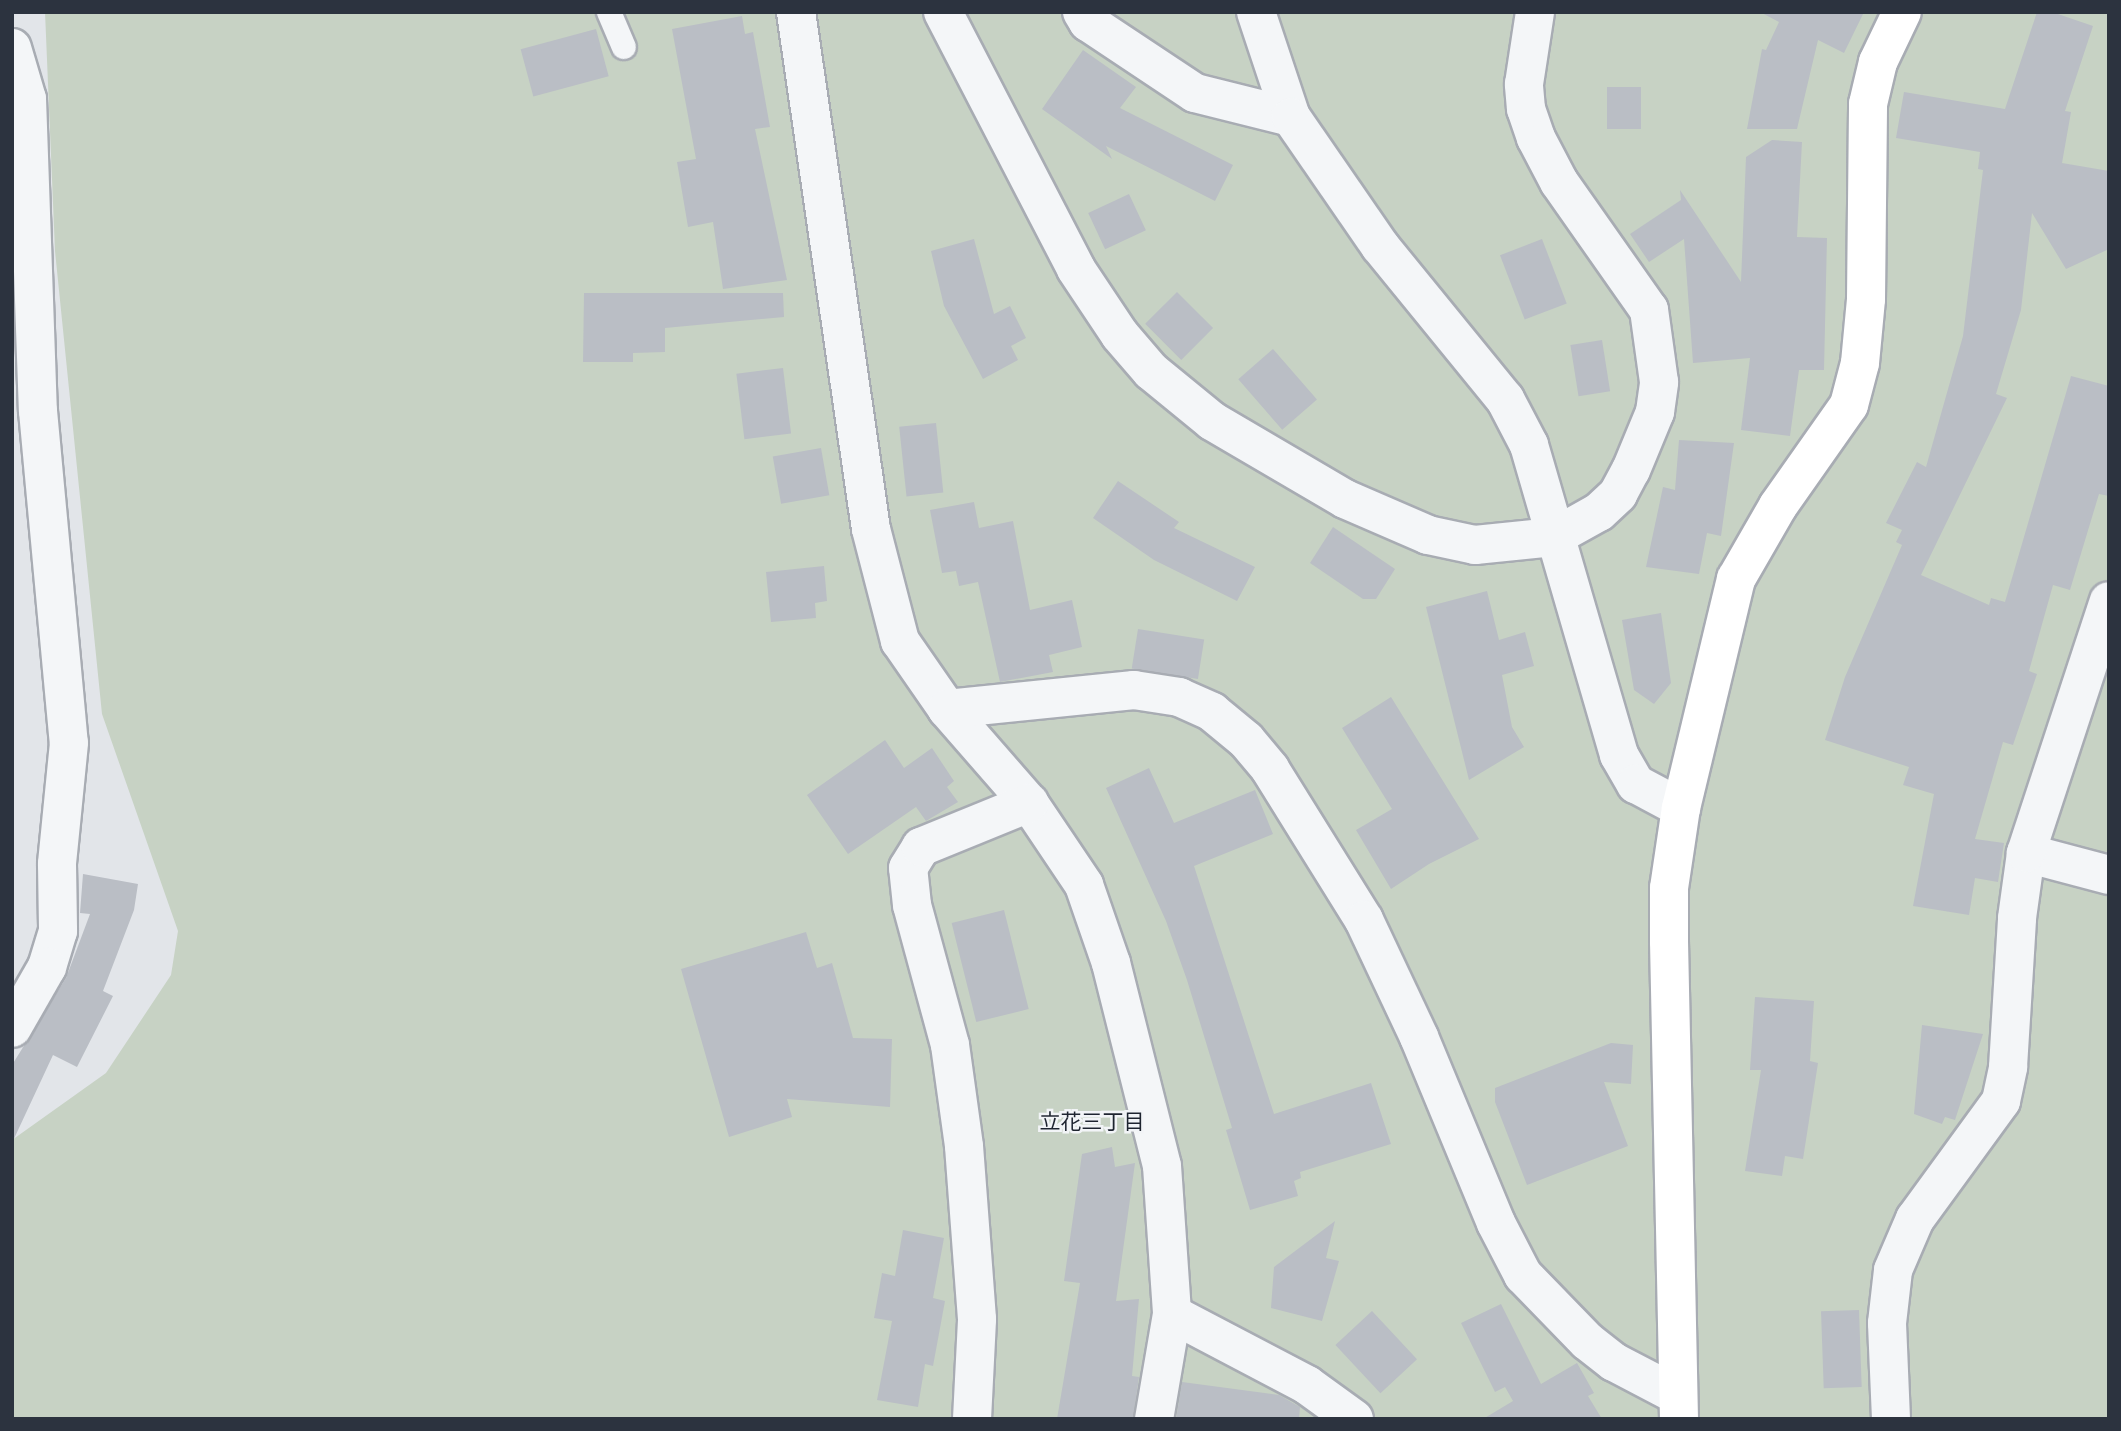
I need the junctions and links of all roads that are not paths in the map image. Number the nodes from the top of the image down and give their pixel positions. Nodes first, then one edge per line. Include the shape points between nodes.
1 (609, 12) edge
2 (796, 12) edge
3 (943, 12) edge
4 (1082, 12) edge
5 (1256, 12) edge
6 (1535, 12) edge
7 (1902, 12) edge
8 (624, 47) dead end
9 (12, 48) edge
10 (1291, 117) junction
11 (1554, 537) junction
12 (2109, 601) edge
13 (947, 709) junction
14 (1029, 803) junction
15 (1681, 808) junction
16 (2026, 853) junction
17 (2109, 875) edge
18 (12, 1028) edge
19 (1172, 1314) junction
20 (1678, 1407) edge
21 (972, 1419) edge
22 (1154, 1419) edge
23 (1354, 1419) edge
24 (1891, 1419) edge

1 - 8 lane
2 - 13 street via 881,577 900,641
3 - 11 street via 1076,269 1120,335 1174,393 1248,445 1400,525 1475,545
4 - 10 street via 1088,22 1195,93
5 - 10 street
6 - 11 street via 1524,84 1526,110 1559,182 1649,310 1659,382 1655,412 1618,494 1599,512
7 - 15 street via 1878,62 1868,104 1866,299 1860,363 1849,405 1778,506 1737,579
9 - 18 street via 27,99 38,411 69,743 57,864 58,931 47,967
10 - 11 street via 1380,246 1505,399 1529,445
11 - 15 street via 1629,777
12 - 16 street
13 - 14 street
13 - 20 street via 1133,690 1178,697 1212,712 1246,740 1270,769 1364,920 1523,1275 1587,1341
14 - 19 street via 1084,885 1111,963 1162,1166
14 - 21 street via 921,847 908,868 912,905 950,1045 964,1146 976,1319
15 - 20 street via 1668,941
16 - 17 street
16 - 24 street via 2017,918 2008,1067 2001,1101 1915,1219 1893,1270 1887,1323
19 - 22 street
19 - 23 street via 1307,1385

